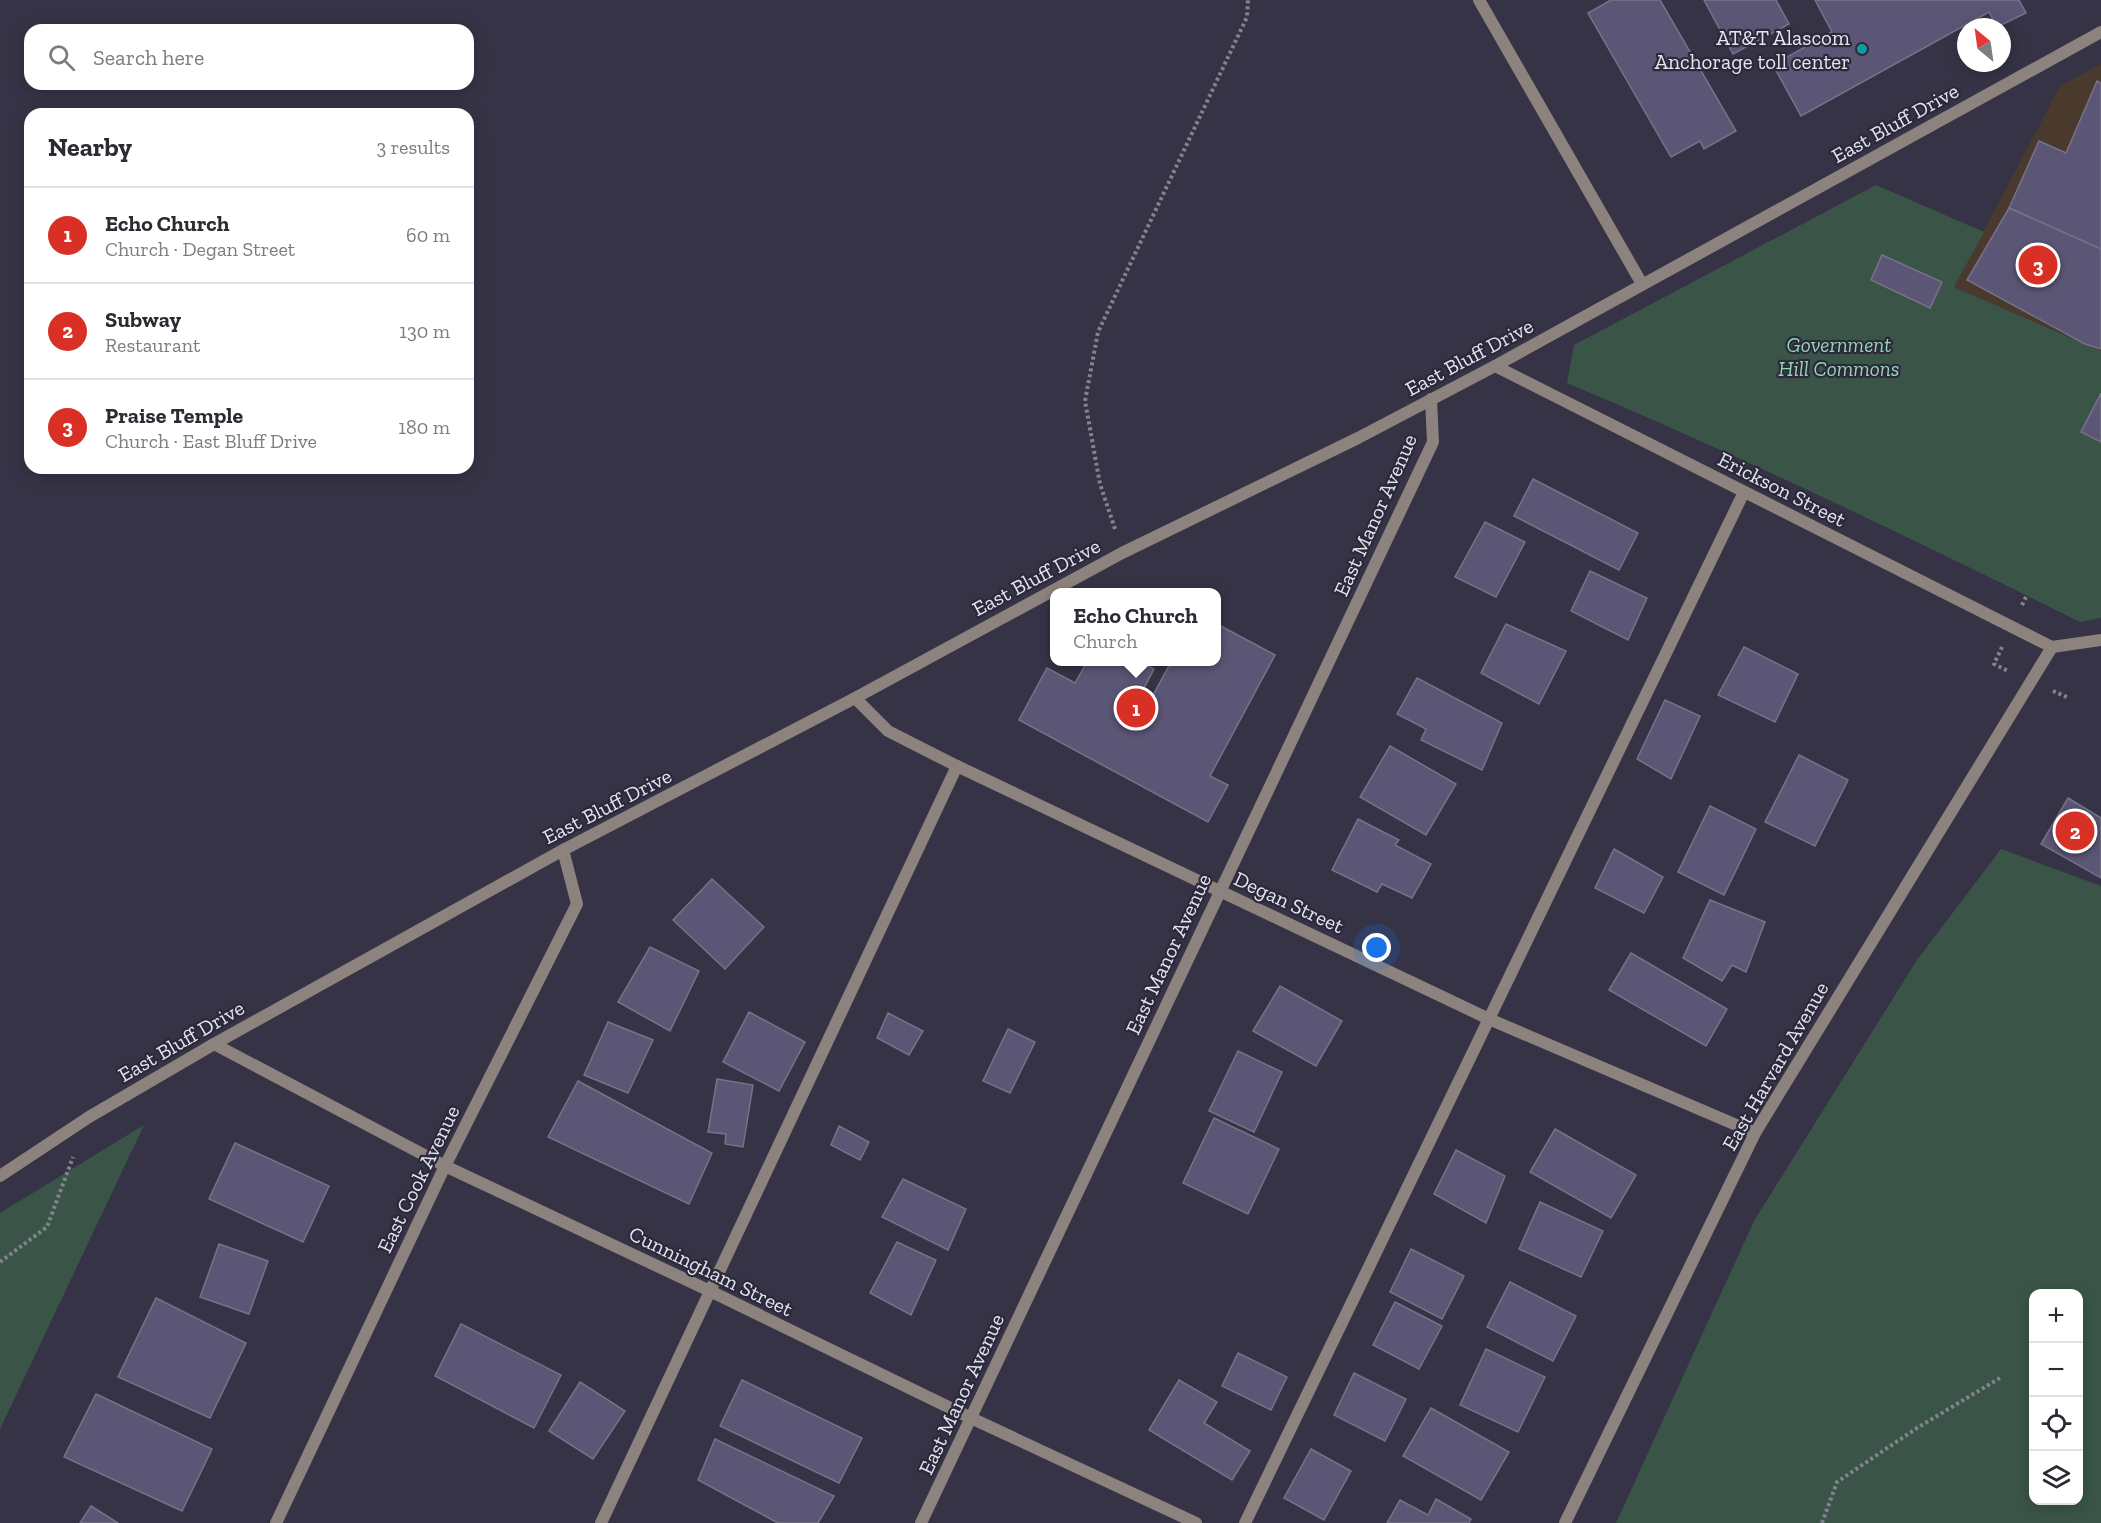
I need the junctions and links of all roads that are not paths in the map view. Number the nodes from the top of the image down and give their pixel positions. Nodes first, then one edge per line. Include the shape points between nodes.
1 (1479, 0) edge
2 (2101, 32) edge
3 (1642, 284) junction
4 (1494, 366) junction
5 (1431, 399) junction
6 (1744, 492) junction
7 (1058, 588) edge
8 (1050, 592) edge
9 (2101, 640) edge
10 (2052, 647) junction
11 (855, 698) junction
12 (957, 766) junction
13 (563, 850) junction
14 (1220, 891) junction
15 (1489, 1018) junction
16 (214, 1044) junction
17 (1755, 1133) junction
18 (445, 1166) junction
19 (0, 1176) edge
20 (710, 1291) junction
21 (971, 1418) junction
22 (276, 1523) edge
23 (601, 1523) edge
24 (921, 1523) edge
25 (1196, 1523) edge
26 (1245, 1523) edge
27 (1565, 1523) edge

1 - 3 street
2 - 3 street, East Bluff Drive
3 - 4 street, East Bluff Drive
4 - 5 street, East Bluff Drive
4 - 6 street, Erickson Street
5 - 7 street, East Bluff Drive
5 - 14 street, East Manor Avenue via 1433,442
6 - 10 street, Erickson Street
6 - 15 street
8 - 11 street, East Bluff Drive
9 - 10 street
10 - 17 street, East Harvard Avenue
11 - 12 street, Degan Street via 888,730
11 - 13 street, East Bluff Drive
12 - 14 street, Degan Street
12 - 20 street
13 - 16 street, East Bluff Drive
13 - 18 street, East Cook Avenue via 577,904
14 - 15 street, Degan Street
14 - 21 street, East Manor Avenue
15 - 17 street, Degan Street
15 - 26 street
16 - 18 street, Cunningham Street
16 - 19 street, East Bluff Drive via 88,1117
17 - 27 street, East Harvard Avenue
18 - 20 street, Cunningham Street
18 - 22 street, East Cook Avenue
20 - 21 street, Cunningham Street
20 - 23 street
21 - 24 street, East Manor Avenue
21 - 25 street, Cunningham Street

